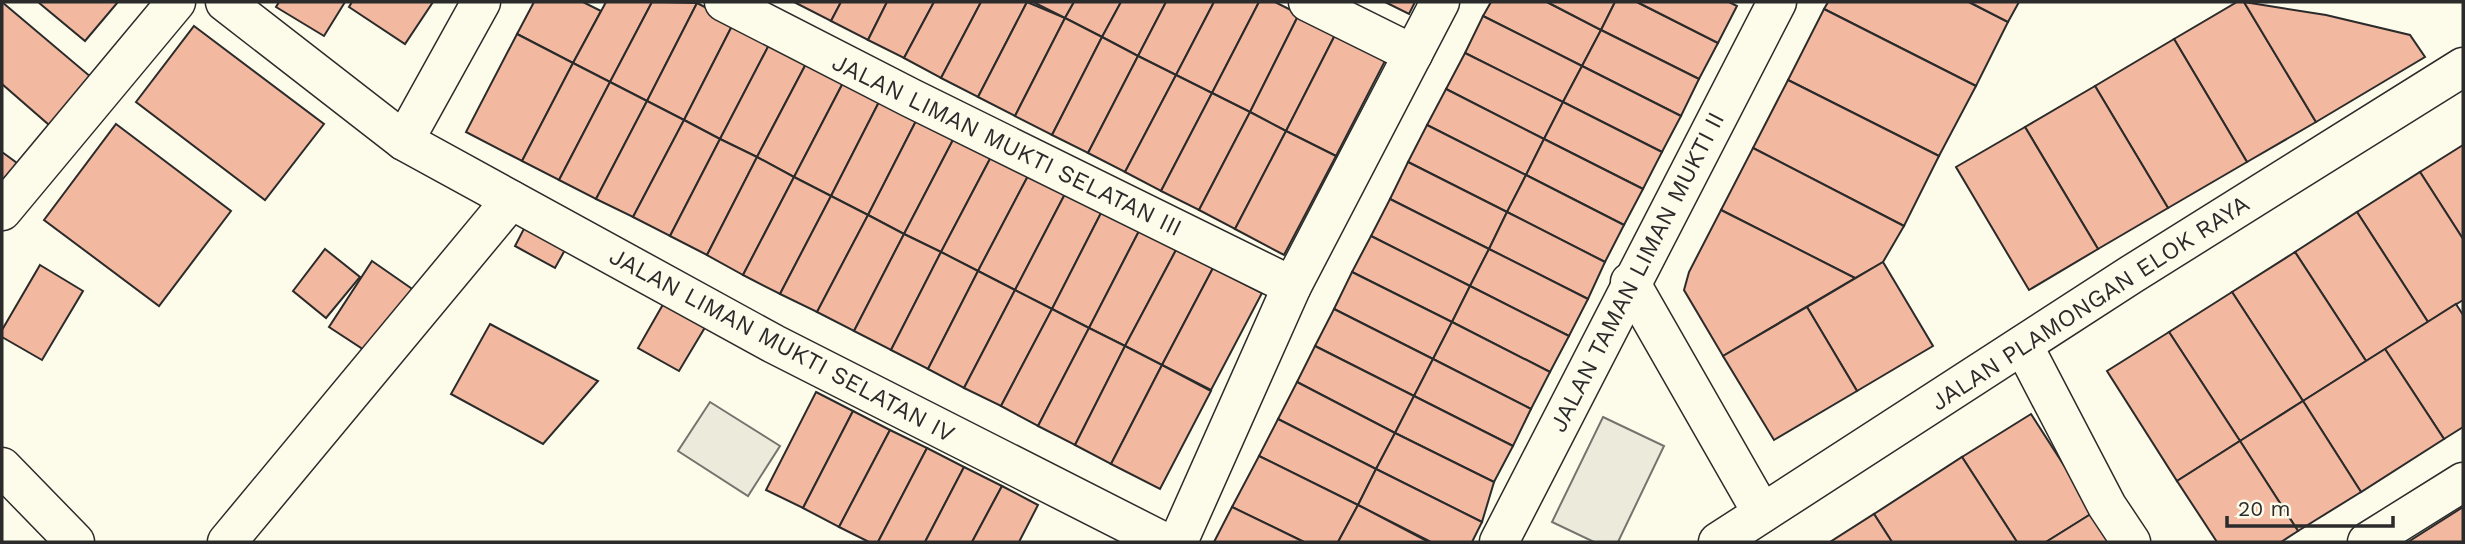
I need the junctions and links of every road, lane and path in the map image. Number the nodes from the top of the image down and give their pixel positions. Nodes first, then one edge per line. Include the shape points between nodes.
1 (176, 2) edge
2 (225, 2) edge
3 (481, 2) edge
4 (724, 2) edge
5 (1308, 2) edge
6 (1440, 2) edge
7 (1777, 2) edge
8 (1413, 54) junction
9 (2463, 67) edge
10 (404, 141) junction
11 (511, 200) junction
12 (2, 211) edge
13 (1630, 282) junction
14 (1292, 286) junction
15 (2023, 345) junction
16 (2, 467) edge
17 (2463, 482) edge
18 (1762, 513) junction
19 (75, 542) edge
20 (228, 542) edge
21 (1164, 542) edge
22 (1178, 542) edge
23 (1499, 542) edge
24 (1718, 542) edge
25 (2131, 542) edge
26 (2367, 542) edge

1 - 12 street
2 - 10 street, JALAN LIMAN MUKTI SELATAN IV
3 - 10 street
4 - 14 street, JALAN LIMAN MUKTI SELATAN III
5 - 8 street
6 - 8 street
7 - 13 street, JALAN TAMAN LIMAN MUKTI II
8 - 14 street
9 - 15 street, JALAN PLAMONGAN ELOK RAYA
10 - 11 street, JALAN LIMAN MUKTI SELATAN IV
11 - 20 street
11 - 21 street, JALAN LIMAN MUKTI SELATAN IV via 774,344
13 - 18 street
13 - 23 street, JALAN TAMAN LIMAN MUKTI II
14 - 22 street
15 - 18 street, JALAN PLAMONGAN ELOK RAYA
15 - 25 street via 2107,506
16 - 19 street
17 - 26 street
18 - 24 street, JALAN PLAMONGAN ELOK RAYA

